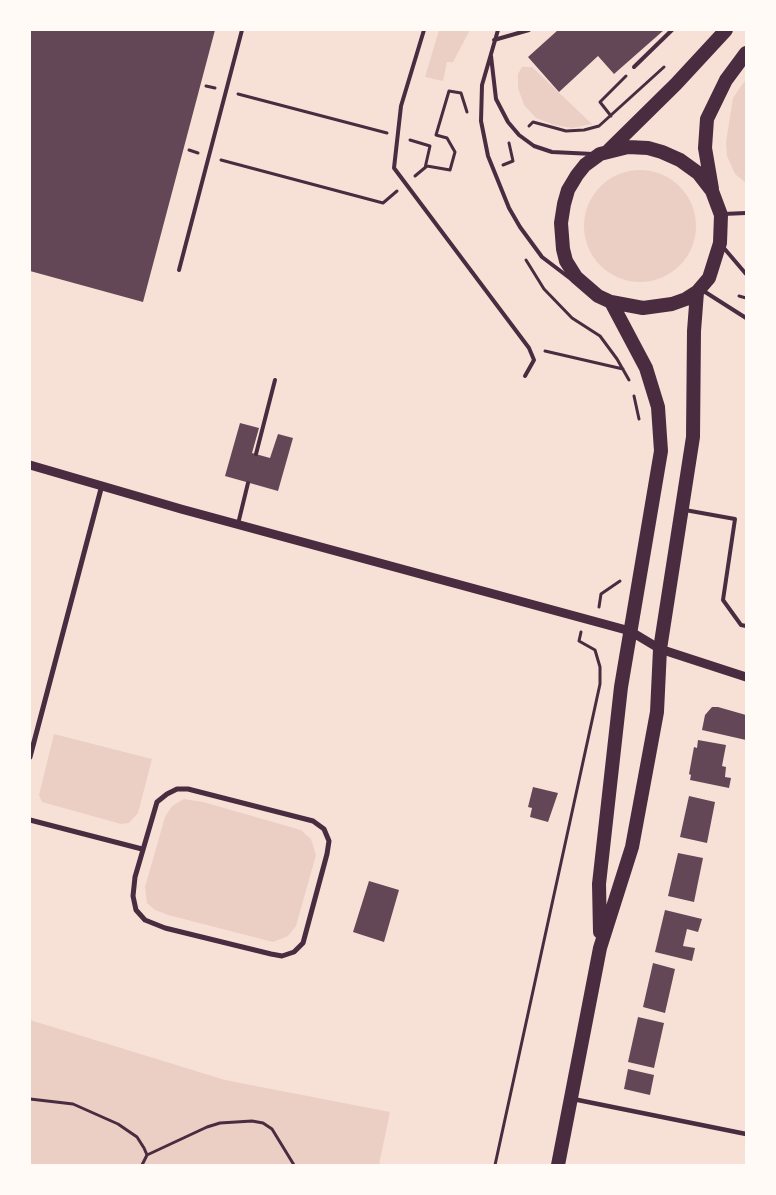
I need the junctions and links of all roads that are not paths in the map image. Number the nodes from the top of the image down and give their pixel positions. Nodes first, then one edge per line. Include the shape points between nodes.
1 (242, 30) edge
2 (424, 30) edge
3 (498, 30) edge
4 (529, 30) edge
5 (672, 30) edge
6 (726, 30) edge
7 (494, 40) junction
8 (490, 51) junction
9 (746, 53) edge
10 (634, 68) road end
11 (604, 152) junction
12 (712, 191) junction
13 (746, 213) edge
14 (721, 215) junction
15 (720, 243) junction
16 (179, 270) dead end
17 (746, 274) edge
18 (698, 290) junction
19 (590, 291) junction
20 (611, 302) junction
21 (746, 318) edge
22 (525, 376) dead end
23 (275, 380) dead end
24 (256, 454) dead end
25 (30, 465) edge
26 (248, 483) dead end
27 (102, 485) junction
28 (683, 510) junction
29 (238, 525) junction
30 (746, 626) edge
31 (630, 631) junction
32 (660, 649) junction
33 (746, 677) edge
34 (30, 757) edge
35 (30, 820) edge
36 (142, 849) junction
37 (600, 948) junction
38 (572, 1099) junction
39 (746, 1134) edge
40 (558, 1165) edge

1 - 16 lane
2 - 22 lane via 401,106 394,168 529,348 534,360
3 - 7 lane
4 - 7 lane
5 - 10 lane
6 - 11 highway via 676,84
7 - 8 lane
8 - 11 lane via 496,98 519,135 534,146 552,152
8 - 19 lane via 482,85 481,120 493,170 509,208 542,257
9 - 12 highway via 726,80 707,119 705,148
11 - 12 highway via 628,147 662,152 698,173
11 - 19 highway via 586,165 568,190 561,223 566,261
12 - 14 highway
13 - 14 lane
14 - 15 highway
15 - 17 lane
15 - 18 highway via 709,278
18 - 20 highway via 686,299 658,307 643,308
18 - 21 lane
18 - 28 highway via 694,331 693,437
19 - 20 highway
20 - 31 highway via 646,368 658,407 661,451
23 - 24 lane
25 - 27 street
26 - 29 lane
27 - 29 street
27 - 34 street
28 - 30 lane via 735,519 723,600 741,625
28 - 32 highway
29 - 31 street
31 - 32 street
31 - 37 highway via 599,884
32 - 33 street
32 - 37 highway via 657,712 632,846
35 - 36 street
36 - 36 street via 157,802 177,789 188,789 313,821 324,829 329,841 302,943 294,952 282,956 165,928 145,920 136,910 133,896
37 - 38 highway
38 - 39 street
38 - 40 highway

